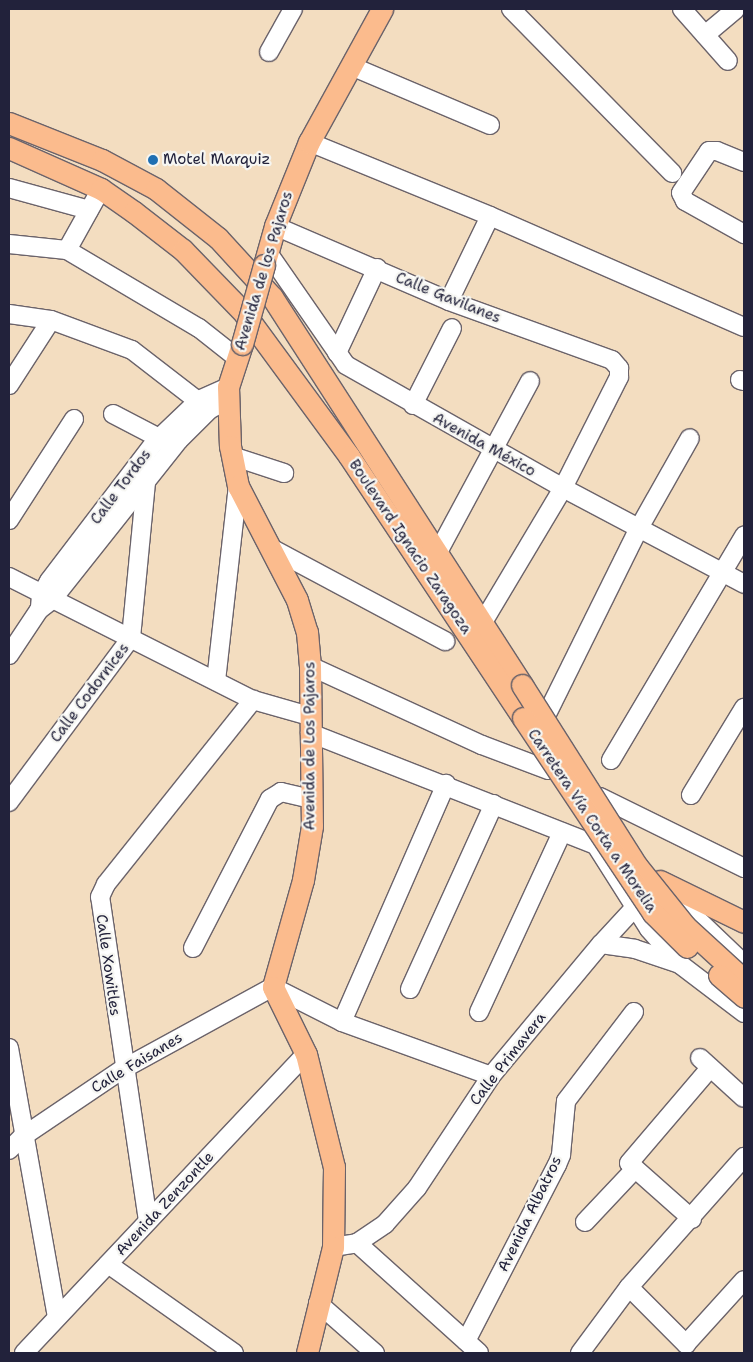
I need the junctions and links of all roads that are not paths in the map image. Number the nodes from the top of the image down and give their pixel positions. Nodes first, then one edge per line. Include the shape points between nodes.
1 (293, 9) edge
2 (382, 9) edge
3 (511, 9) edge
4 (682, 9) edge
5 (736, 9) edge
6 (706, 35) junction
7 (269, 52) dead end
8 (728, 61) dead end
9 (351, 66) junction
10 (490, 125) dead end
11 (10, 126) edge
12 (309, 142) junction
13 (9, 148) edge
14 (744, 162) edge
15 (672, 173) dead end
16 (9, 188) edge
17 (101, 189) junction
18 (89, 210) junction
19 (490, 216) junction
20 (275, 226) junction
21 (744, 234) edge
22 (9, 244) edge
23 (67, 250) junction
24 (266, 260) junction
25 (376, 268) junction
26 (449, 301) junction
27 (9, 314) edge
28 (51, 320) junction
29 (744, 327) edge
30 (452, 328) dead end
31 (240, 351) junction
32 (337, 353) junction
33 (530, 381) dead end
34 (9, 385) edge
35 (229, 393) junction
36 (204, 405) junction
37 (413, 405) junction
38 (113, 414) dead end
39 (74, 419) dead end
40 (159, 438) junction
41 (690, 438) dead end
42 (494, 450) junction
43 (232, 456) junction
44 (284, 473) dead end
45 (146, 482) junction
46 (238, 486) junction
47 (563, 488) junction
48 (9, 520) edge
49 (639, 528) junction
50 (744, 536) edge
51 (269, 547) junction
52 (438, 552) junction
53 (722, 573) junction
54 (9, 577) edge
55 (744, 584) edge
56 (44, 601) junction
57 (483, 622) junction
58 (131, 638) junction
59 (445, 642) dead end
60 (488, 648) junction
61 (9, 654) edge
62 (310, 666) junction
63 (216, 682) junction
64 (253, 700) junction
65 (744, 708) edge
66 (548, 712) junction
67 (309, 725) junction
68 (611, 760) dead end
69 (548, 770) junction
70 (446, 784) junction
71 (691, 795) dead end
72 (600, 798) junction
73 (312, 799) junction
74 (9, 802) edge
75 (494, 804) junction
76 (562, 832) junction
77 (596, 846) junction
78 (744, 868) edge
79 (660, 881) junction
80 (634, 907) junction
81 (744, 922) edge
82 (601, 944) junction
83 (193, 948) dead end
84 (744, 964) edge
85 (681, 965) junction
86 (744, 980) edge
87 (273, 987) junction
88 (410, 989) dead end
89 (744, 997) edge
90 (478, 1012) dead end
91 (634, 1012) dead end
92 (744, 1013) edge
93 (342, 1022) junction
94 (9, 1048) edge
95 (306, 1054) junction
96 (123, 1069) junction
97 (491, 1076) junction
98 (744, 1098) edge
99 (22, 1137) junction
100 (9, 1150) edge
101 (744, 1157) edge
102 (632, 1166) junction
103 (692, 1219) junction
104 (148, 1221) junction
105 (585, 1222) dead end
106 (357, 1242) junction
107 (334, 1247) junction
108 (108, 1264) junction
109 (744, 1280) edge
110 (628, 1287) junction
111 (318, 1303) junction
112 (57, 1317) junction
113 (466, 1341) junction
114 (24, 1353) edge
115 (234, 1353) edge
116 (307, 1353) edge
117 (375, 1353) edge
118 (479, 1353) edge
119 (580, 1353) edge

1 - 7 street
2 - 9 main road, Avenida de los Pajaros
3 - 15 street
4 - 6 street
5 - 6 street
6 - 8 street
9 - 10 street
9 - 12 main road, Avenida de los Pajaros
11 - 52 main road, Boulevard Ignacio Zaragoza via 102,160 156,189 218,238 272,297
12 - 19 street
12 - 20 main road, Avenida de los Pajaros
13 - 17 main road, Boulevard Ignacio Zaragoza
14 - 21 street via 709,151 681,193 685,202
16 - 18 street
17 - 18 street
17 - 60 main road, Boulevard Ignacio Zaragoza via 184,250 244,313
18 - 23 street
19 - 26 street
19 - 29 street
20 - 24 main road, Avenida de los Pajaros
20 - 25 street, Calle Gavilanes
22 - 23 street
23 - 31 street
24 - 31 main road, Avenida de los Pajaros, bridge
24 - 32 street, Avenida México
25 - 26 street, Calle Gavilanes
25 - 32 street
26 - 47 street, Calle Gavilanes via 612,360 619,368 619,377
27 - 28 street
28 - 34 street
28 - 36 street via 132,350
30 - 37 street
31 - 35 main road, Avenida de los Pajaros
32 - 37 street, Avenida México via 346,365
33 - 42 street
35 - 36 street, Calle Tordos
35 - 43 main road, Avenida de los Pajaros
36 - 40 street, Calle Tordos
36 - 45 street, Calle Tordos
37 - 42 street, Avenida México
38 - 40 street
39 - 48 street
40 - 56 street, Calle Tordos
41 - 49 street
42 - 47 street, Avenida México
42 - 52 street
43 - 44 street
43 - 46 main road, Avenida de los Pajaros
45 - 56 street, Calle Tordos
45 - 58 street, Calle Codornices
46 - 51 main road, Avenida de los Pajaros
46 - 63 street
47 - 49 street, Avenida México
47 - 57 street
49 - 53 street, Avenida México
49 - 66 street
50 - 53 street
51 - 59 street
51 - 62 main road, Avenida de Los Pajaros via 297,600 307,632
52 - 57 main road, Boulevard Ignacio Zaragoza
53 - 55 street, Avenida México
53 - 68 street
54 - 56 street
56 - 58 street
56 - 61 street, Calle Tordos
57 - 60 main road, Boulevard Ignacio Zaragoza
58 - 63 street
58 - 74 street, Calle Codornices
60 - 66 street, Boulevard Ignacio Zaragoza via 519,666
60 - 69 street, Boulevard Ignacio Zaragoza via 491,680
60 - 86 main road, Carretera Vía Corta a Morelia, bridge via 522,685 637,866 685,926
60 - 89 main road, Carretera Vía Corta a Morelia, bridge via 523,718 653,913
62 - 67 main road, Avenida de Los Pajaros
62 - 69 street via 482,745
63 - 64 street
64 - 67 street
64 - 96 street, Calle Xowitles via 106,884 100,897
65 - 71 street
66 - 72 street, Boulevard Ignacio Zaragoza
67 - 70 street
67 - 73 main road, Avenida de Los Pajaros
69 - 77 street, Boulevard Ignacio Zaragoza
70 - 75 street
70 - 93 street
72 - 78 street
72 - 79 street, Boulevard Ignacio Zaragoza
73 - 83 street via 281,792 270,799
73 - 87 main road, Avenida de Los Pajaros via 312,826 303,880
75 - 76 street
75 - 88 street
76 - 77 street
76 - 90 street
77 - 80 street, Boulevard Ignacio Zaragoza
79 - 80 street, Calle Primavera
79 - 81 main road
79 - 84 street, Boulevard Ignacio Zaragoza via 689,915
80 - 82 street, Calle Primavera
80 - 85 street, Boulevard Ignacio Zaragoza
82 - 85 street via 635,949
82 - 97 street, Calle Primavera
85 - 92 street, Boulevard Ignacio Zaragoza
87 - 93 street
87 - 95 main road
87 - 96 street, Calle Faisanes
91 - 113 street, Avenida Albatros via 566,1101 561,1155 557,1165
93 - 97 street
94 - 99 street
95 - 104 street, Avenida Zenzontle
95 - 107 main road via 334,1167
96 - 99 street, Calle Faisanes
96 - 104 street, Calle Xowitles
97 - 106 street, Calle Primavera via 417,1188 385,1224
98 - 102 street via 705,1063
99 - 100 street, Calle Faisanes
99 - 112 street
101 - 103 street
102 - 103 street
102 - 105 street
103 - 110 street
104 - 108 street, Avenida Zenzontle
106 - 107 street, Calle Primavera
106 - 113 street
107 - 111 main road
108 - 112 street, Avenida Zenzontle
108 - 115 street
109 - 110 street via 686,1344
110 - 119 street
111 - 116 main road
111 - 117 street
112 - 114 street, Avenida Zenzontle
113 - 118 street

